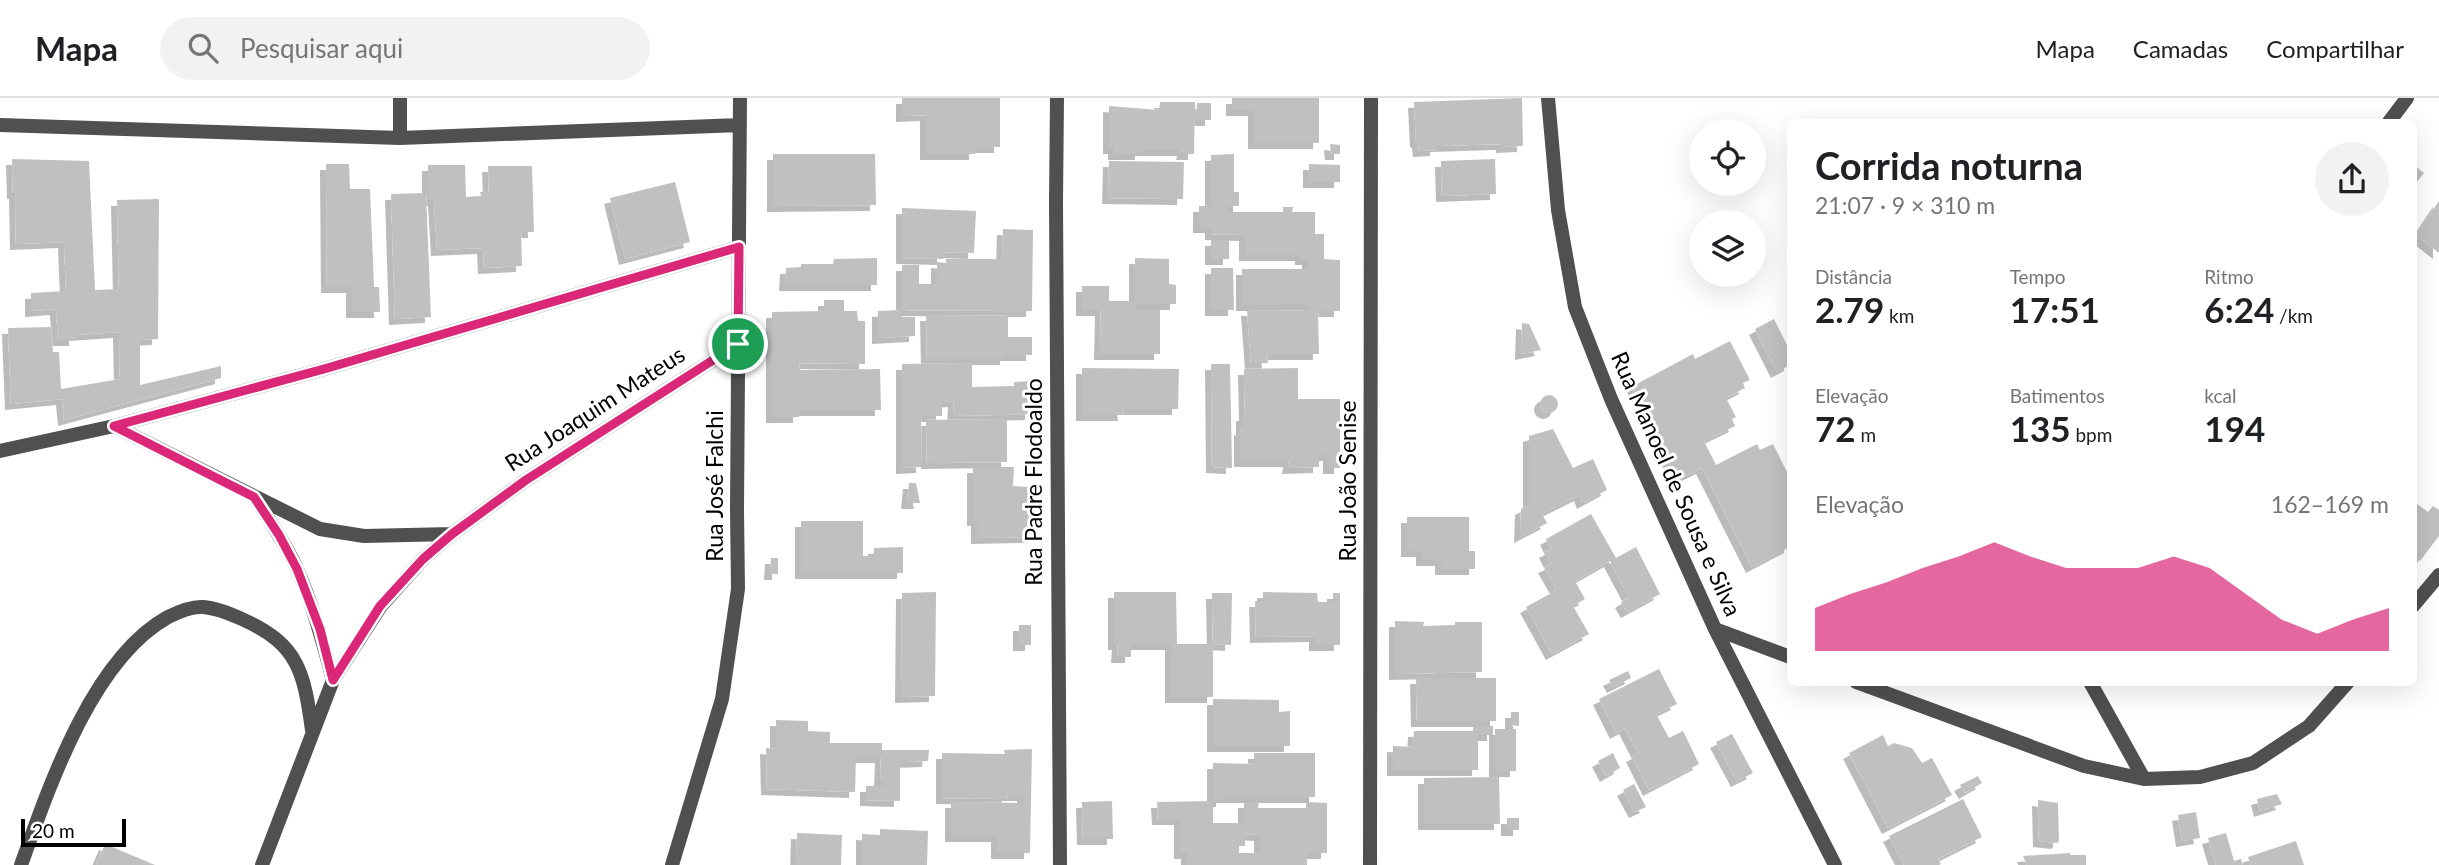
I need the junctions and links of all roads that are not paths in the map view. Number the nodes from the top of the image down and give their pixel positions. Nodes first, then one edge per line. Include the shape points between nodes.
1 (400, 98) edge
2 (740, 98) edge
3 (1057, 98) edge
4 (1371, 98) edge
5 (1548, 98) edge
6 (2407, 98) edge
7 (2391, 119) edge
8 (0, 125) edge
9 (740, 125) junction
10 (400, 138) junction
11 (739, 247) junction
12 (738, 344) junction
13 (114, 426) junction
14 (0, 451) edge
15 (254, 497) junction
16 (452, 534) junction
17 (2439, 575) edge
18 (2417, 601) edge
19 (1715, 629) junction
20 (1787, 656) edge
21 (333, 680) junction
22 (1867, 686) edge
23 (2092, 686) edge
24 (2344, 686) edge
25 (312, 732) junction
26 (2144, 779) junction
27 (21, 865) edge
28 (262, 865) edge
29 (672, 865) edge
30 (1060, 865) edge
31 (1370, 865) edge
32 (1835, 865) edge

1 - 10 street
2 - 9 street, Rua José Falchi
3 - 30 street, Rua Padre Flodoaldo
4 - 31 street, Rua João Senise
5 - 19 street, Rua Manoel de Sousa e Silva via 1558,210 1575,307 1611,399
6 - 7 street
8 - 10 street
9 - 10 street
9 - 11 street, Rua José Falchi
11 - 12 street, Rua José Falchi
11 - 13 street
12 - 16 street, Rua Joaquim Mateus via 526,480
12 - 29 street, Rua José Falchi via 738,589 722,699
13 - 14 street
13 - 15 street
15 - 16 street via 320,529 345,535
15 - 21 street via 297,569
16 - 21 street, Rua Joaquim Mateus via 380,606
17 - 18 street
19 - 20 street
19 - 32 street, Rua Manoel de Sousa e Silva
21 - 25 street, Rua Joaquim Mateus
22 - 26 street via 2084,766
23 - 26 street
24 - 26 street via 2309,726 2253,763 2200,777
25 - 27 street via 301,674 274,636 226,612 201,607 180,611 150,627 126,650 100,687 67,746
25 - 28 street, Rua Joaquim Mateus

